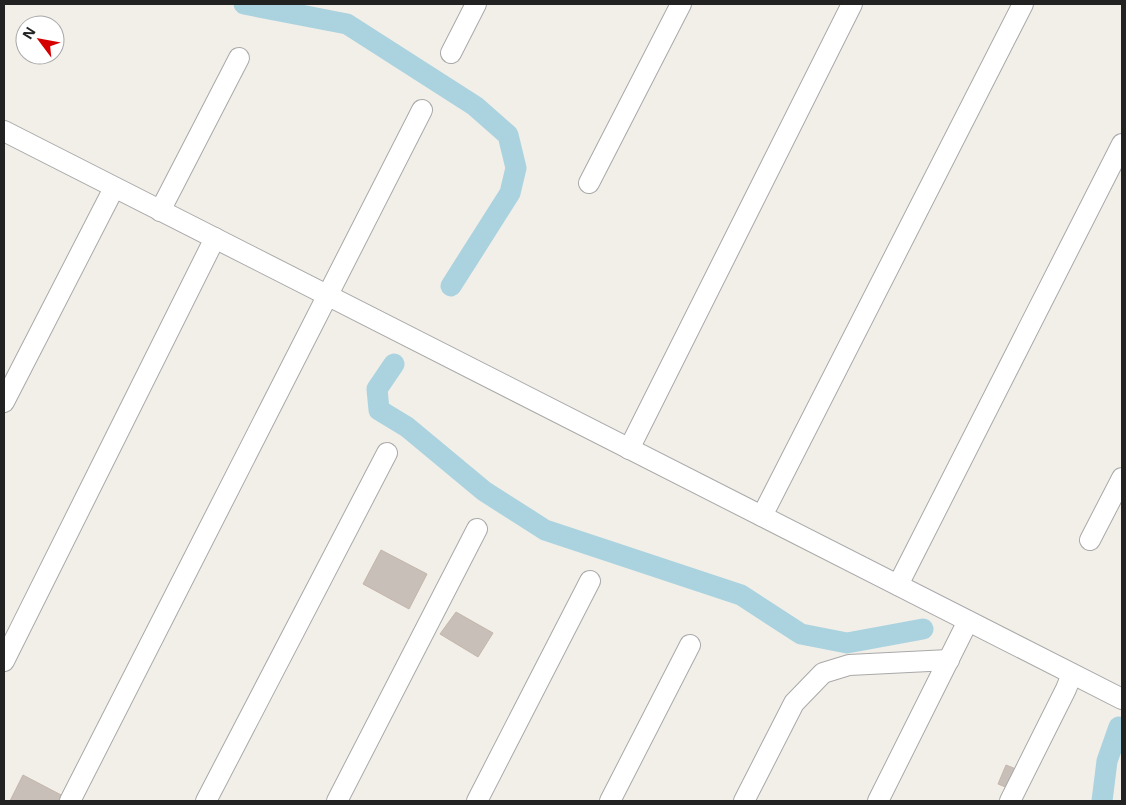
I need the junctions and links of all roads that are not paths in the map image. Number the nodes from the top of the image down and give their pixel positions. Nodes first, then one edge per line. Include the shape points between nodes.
1 (476, 4) edge
2 (681, 4) edge
3 (852, 4) edge
4 (1023, 4) edge
5 (451, 53) dead end
6 (239, 58) dead end
7 (422, 110) dead end
8 (4, 131) edge
9 (1122, 144) edge
10 (589, 183) dead end
11 (114, 188) junction
12 (160, 211) junction
13 (215, 238) junction
14 (327, 296) junction
15 (4, 402) edge
16 (629, 449) junction
17 (387, 453) dead end
18 (1122, 478) edge
19 (762, 516) junction
20 (477, 529) dead end
21 (1090, 540) dead end
22 (590, 581) dead end
23 (898, 585) junction
24 (968, 621) junction
25 (690, 645) dead end
26 (949, 660) junction
27 (4, 661) edge
28 (1072, 674) junction
29 (1122, 699) edge
30 (70, 801) edge
31 (206, 801) edge
32 (337, 801) edge
33 (477, 801) edge
34 (610, 801) edge
35 (744, 801) edge
36 (878, 801) edge
37 (1010, 801) edge

1 - 5 street
2 - 10 street
3 - 16 street
4 - 19 street
6 - 12 street
7 - 14 street
8 - 11 street
9 - 23 street
11 - 12 street
11 - 15 street
12 - 13 street
13 - 14 street
13 - 27 street
14 - 16 street
14 - 30 street
16 - 19 street
17 - 31 street
18 - 21 street
19 - 23 street
20 - 32 street
22 - 33 street
23 - 24 street
24 - 26 street
24 - 28 street
25 - 34 street
26 - 35 street via 849,665 823,673 794,703
26 - 36 street
28 - 29 street
28 - 37 street

